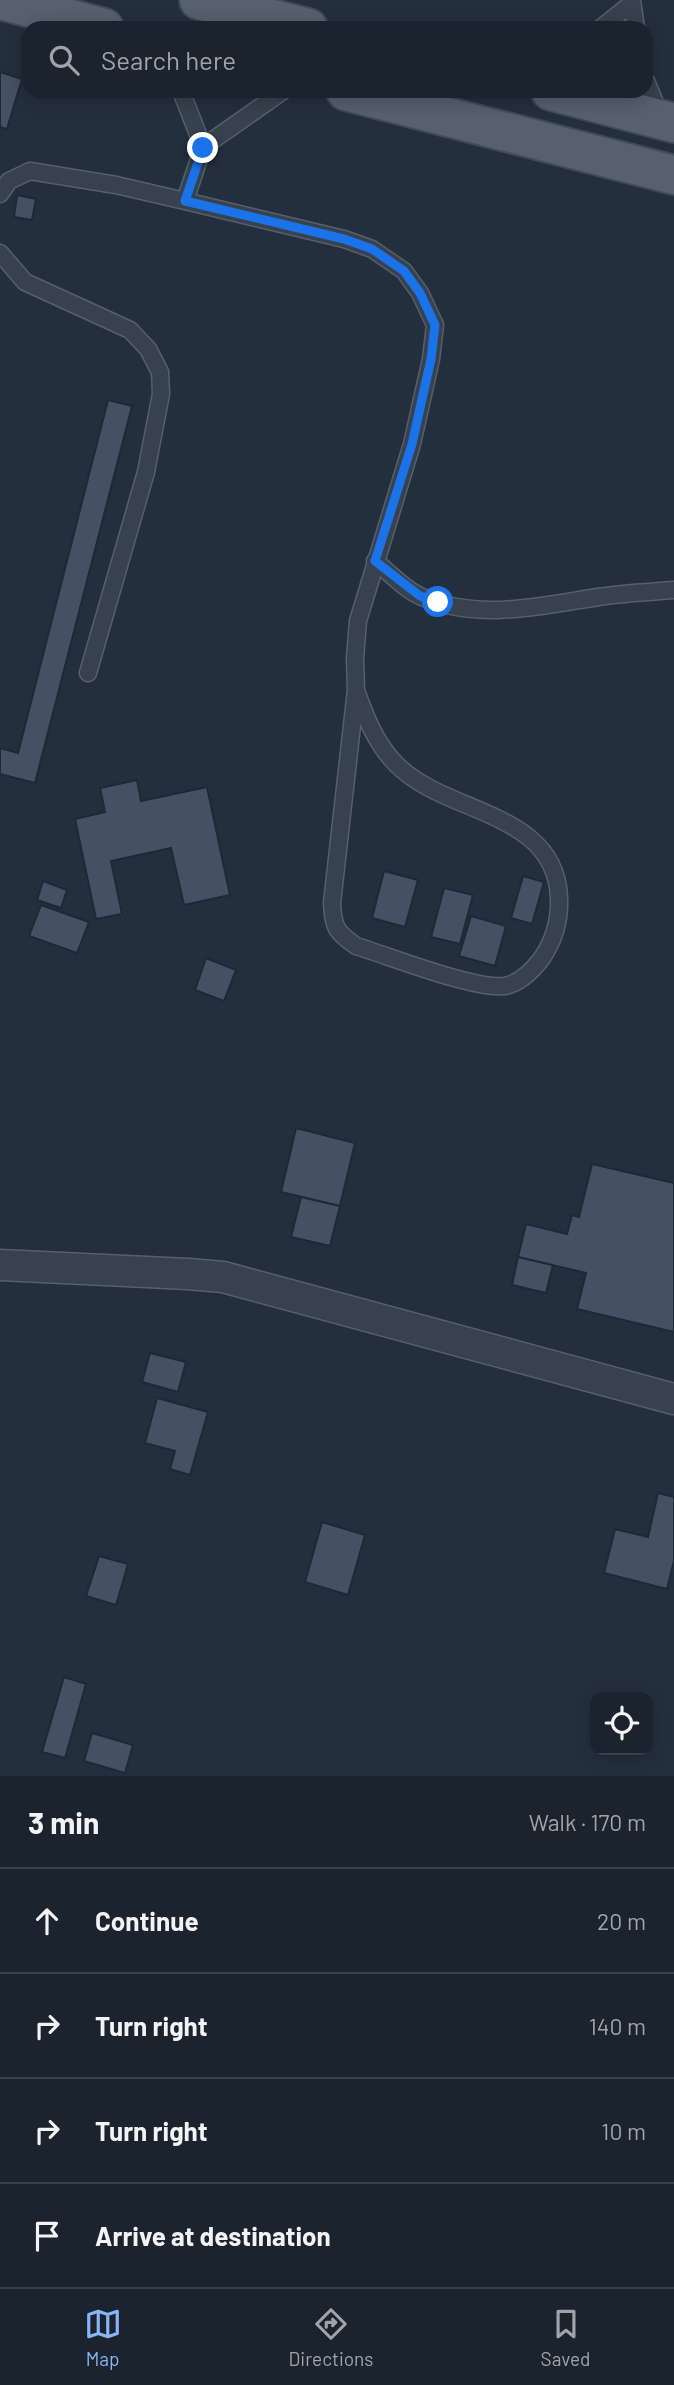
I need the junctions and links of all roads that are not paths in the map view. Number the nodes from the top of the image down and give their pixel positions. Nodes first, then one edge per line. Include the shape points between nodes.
1 (1, 0) edge
2 (199, 0) edge
3 (632, 1) edge
4 (78, 21) edge
5 (281, 21) edge
6 (609, 21) edge
7 (635, 21) edge
8 (653, 93) edge
9 (184, 98) edge
10 (273, 98) edge
11 (374, 98) edge
12 (578, 98) edge
13 (668, 121) edge
14 (203, 148) junction
15 (674, 174) edge
16 (0, 194) edge
17 (185, 201) junction
18 (0, 253) edge
19 (375, 561) junction
20 (674, 590) edge
21 (88, 673) dead end
22 (356, 690) junction
23 (0, 1265) edge
24 (674, 1399) edge

1 - 4 main road
2 - 5 main road
3 - 6 lane
3 - 7 lane
8 - 13 lane
9 - 14 lane
10 - 14 lane
11 - 15 main road
12 - 13 main road
14 - 17 lane
16 - 17 lane via 9,181 30,171
17 - 19 lane via 372,249 404,271 420,293 435,325 431,359 412,444
18 - 21 lane via 25,282 130,330 148,349 160,372 161,394 146,472
19 - 20 lane via 420,596 457,608 538,608 601,596
19 - 22 lane via 358,621
22 - 22 lane via 366,719 395,764 454,801 504,820 548,856 559,882 560,912 552,943 532,972 506,986 479,984 356,946 341,936 333,923 332,903
23 - 24 street via 223,1278

